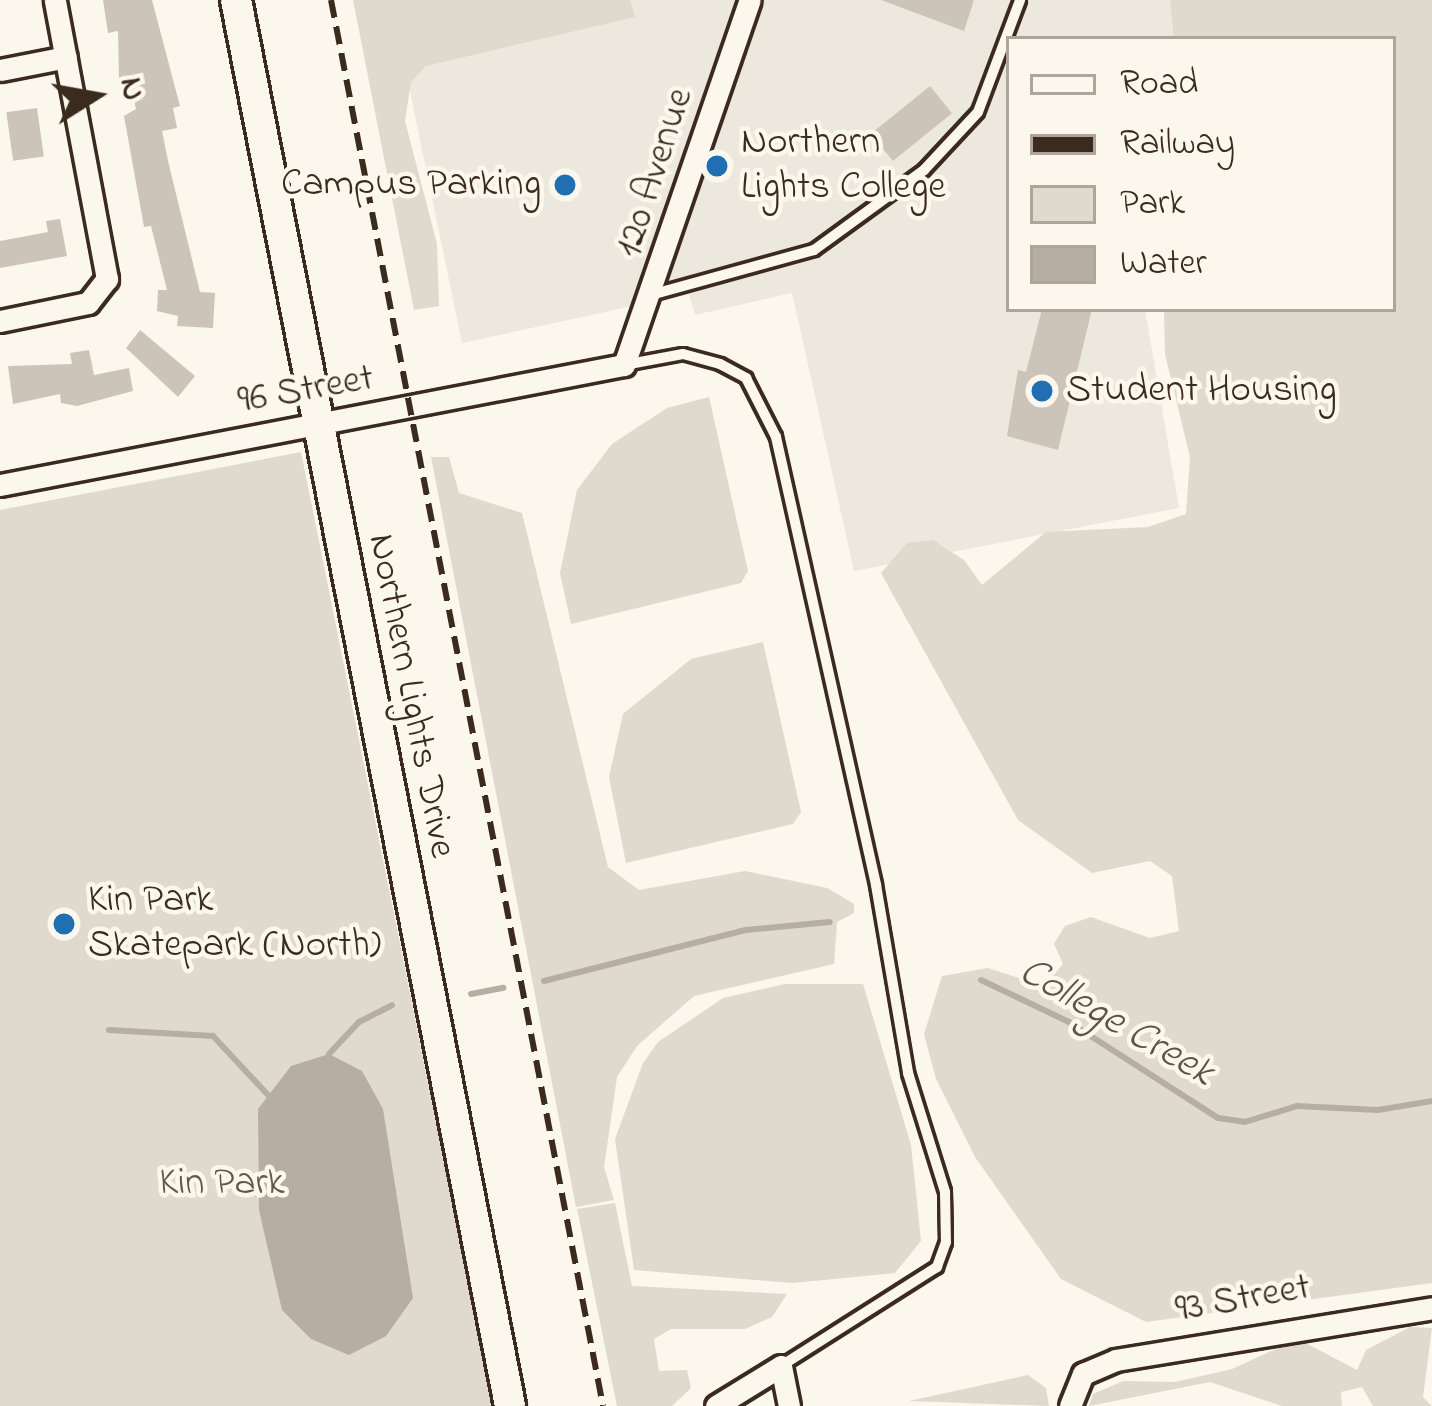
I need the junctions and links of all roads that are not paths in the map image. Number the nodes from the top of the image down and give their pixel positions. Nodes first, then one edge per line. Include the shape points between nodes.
1 (55, 0) edge
2 (236, 0) edge
3 (750, 0) edge
4 (1020, 0) edge
5 (1006, 36) edge
6 (1006, 37) edge
7 (66, 57) junction
8 (0, 70) edge
9 (654, 294) junction
10 (0, 321) edge
11 (624, 365) junction
12 (318, 424) junction
13 (0, 485) edge
14 (1432, 1308) edge
15 (781, 1366) junction
16 (1073, 1396) edge
17 (510, 1406) edge
18 (716, 1406) edge
19 (789, 1406) edge

1 - 7 street
2 - 12 main road, Northern Lights Drive
3 - 9 street, 120 Avenue
4 - 5 lane
6 - 9 lane via 978,112 924,170 814,250
7 - 8 street
7 - 10 street via 105,262 102,295
9 - 11 street, 120 Avenue
11 - 12 street, 96 Street
11 - 15 lane via 683,354 720,364 746,378 776,436 876,885 908,1073 945,1192 946,1242 937,1267
12 - 13 street, 96 Street
12 - 17 main road, Northern Lights Drive
14 - 16 street, 93 Street via 1116,1360
15 - 18 street
15 - 19 street

